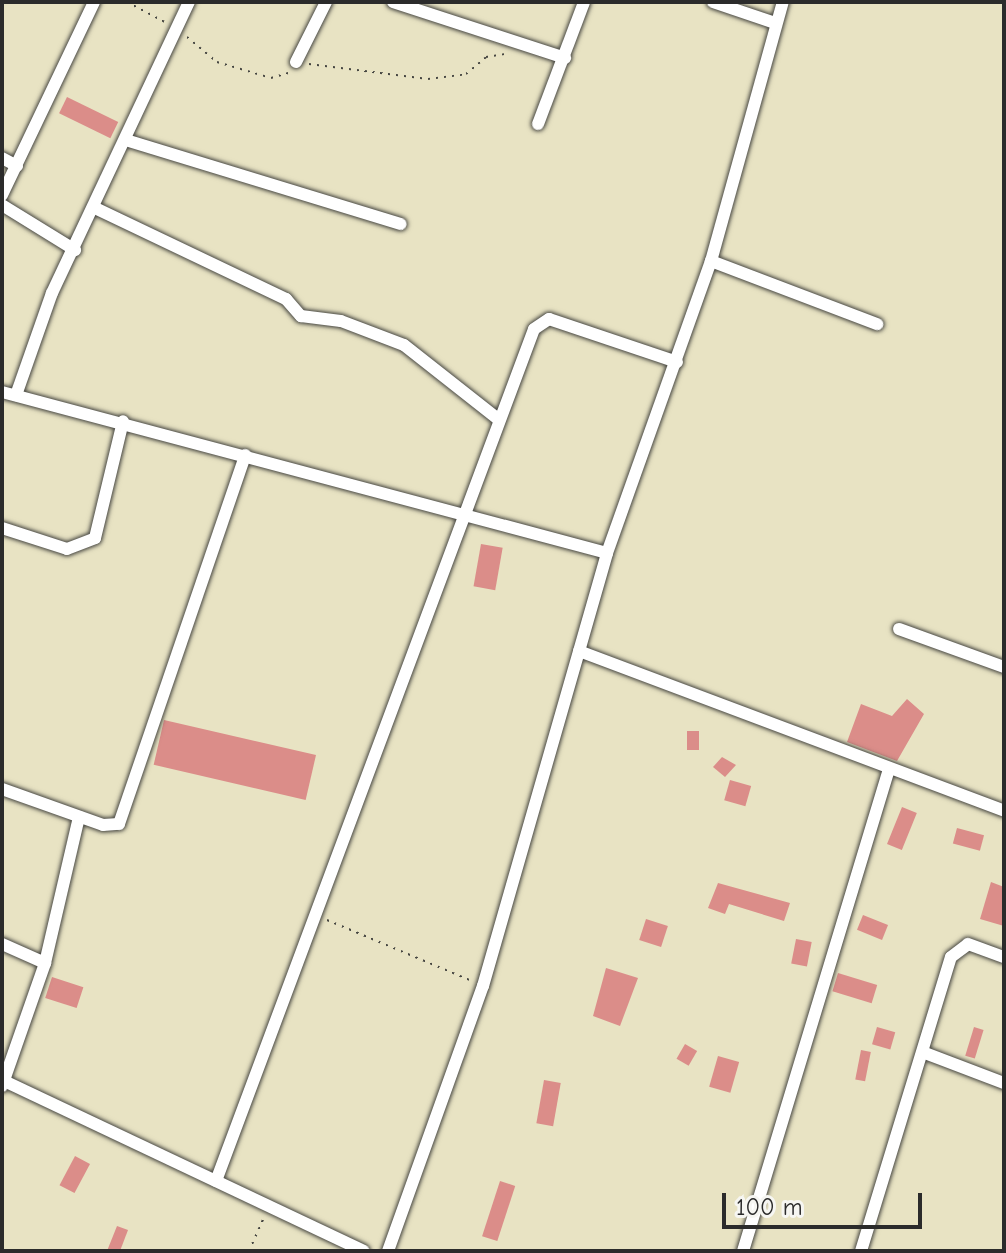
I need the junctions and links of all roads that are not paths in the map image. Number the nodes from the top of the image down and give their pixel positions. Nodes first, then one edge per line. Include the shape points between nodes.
1 (94, 2) edge
2 (189, 2) edge
3 (326, 2) edge
4 (393, 2) edge
5 (584, 2) edge
6 (713, 2) edge
7 (783, 2) edge
8 (775, 23) junction
9 (565, 58) junction
10 (296, 62) road end
11 (538, 124) dead end
12 (129, 141) junction
13 (2, 158) edge
14 (17, 166) junction
15 (2, 195) edge
16 (2, 205) edge
17 (95, 208) junction
18 (401, 224) dead end
19 (75, 250) junction
20 (711, 261) junction
21 (877, 324) dead end
22 (677, 362) junction
23 (2, 392) edge
24 (16, 395) junction
25 (498, 419) junction
26 (123, 421) junction
27 (245, 455) junction
28 (465, 510) junction
29 (2, 528) edge
30 (607, 553) junction
31 (899, 629) dead end
32 (579, 651) junction
33 (1004, 667) edge
34 (889, 769) junction
35 (2, 789) edge
36 (1004, 811) edge
37 (79, 817) junction
38 (2, 944) edge
39 (1004, 957) edge
40 (45, 963) junction
41 (925, 1053) junction
42 (3, 1082) edge
43 (1004, 1083) edge
44 (216, 1181) junction
45 (364, 1251) edge
46 (388, 1251) edge
47 (743, 1251) edge
48 (861, 1251) edge

1 - 14 street
2 - 12 street
3 - 10 street
4 - 9 street
5 - 9 street
6 - 8 street
7 - 8 street
8 - 20 street
9 - 11 street
12 - 17 street
12 - 18 street
13 - 14 street
14 - 15 street
16 - 19 street
17 - 19 street
17 - 25 street via 286,299 301,316 341,321 404,345
19 - 24 street
20 - 21 street
20 - 22 street
22 - 25 street via 549,319 534,329
22 - 30 street
23 - 24 street
24 - 26 street
25 - 28 street
26 - 27 street
26 - 29 street via 95,538 67,549
27 - 28 street
27 - 37 street via 119,824
28 - 30 street
28 - 44 street via 311,913
30 - 32 street
31 - 33 street
32 - 34 street
32 - 46 street via 483,986
34 - 36 street
34 - 47 street
35 - 37 street
37 - 40 street
38 - 40 street
39 - 41 street via 958,947
40 - 42 street
41 - 43 street
41 - 48 street
42 - 44 street
44 - 45 street via 266,1211

